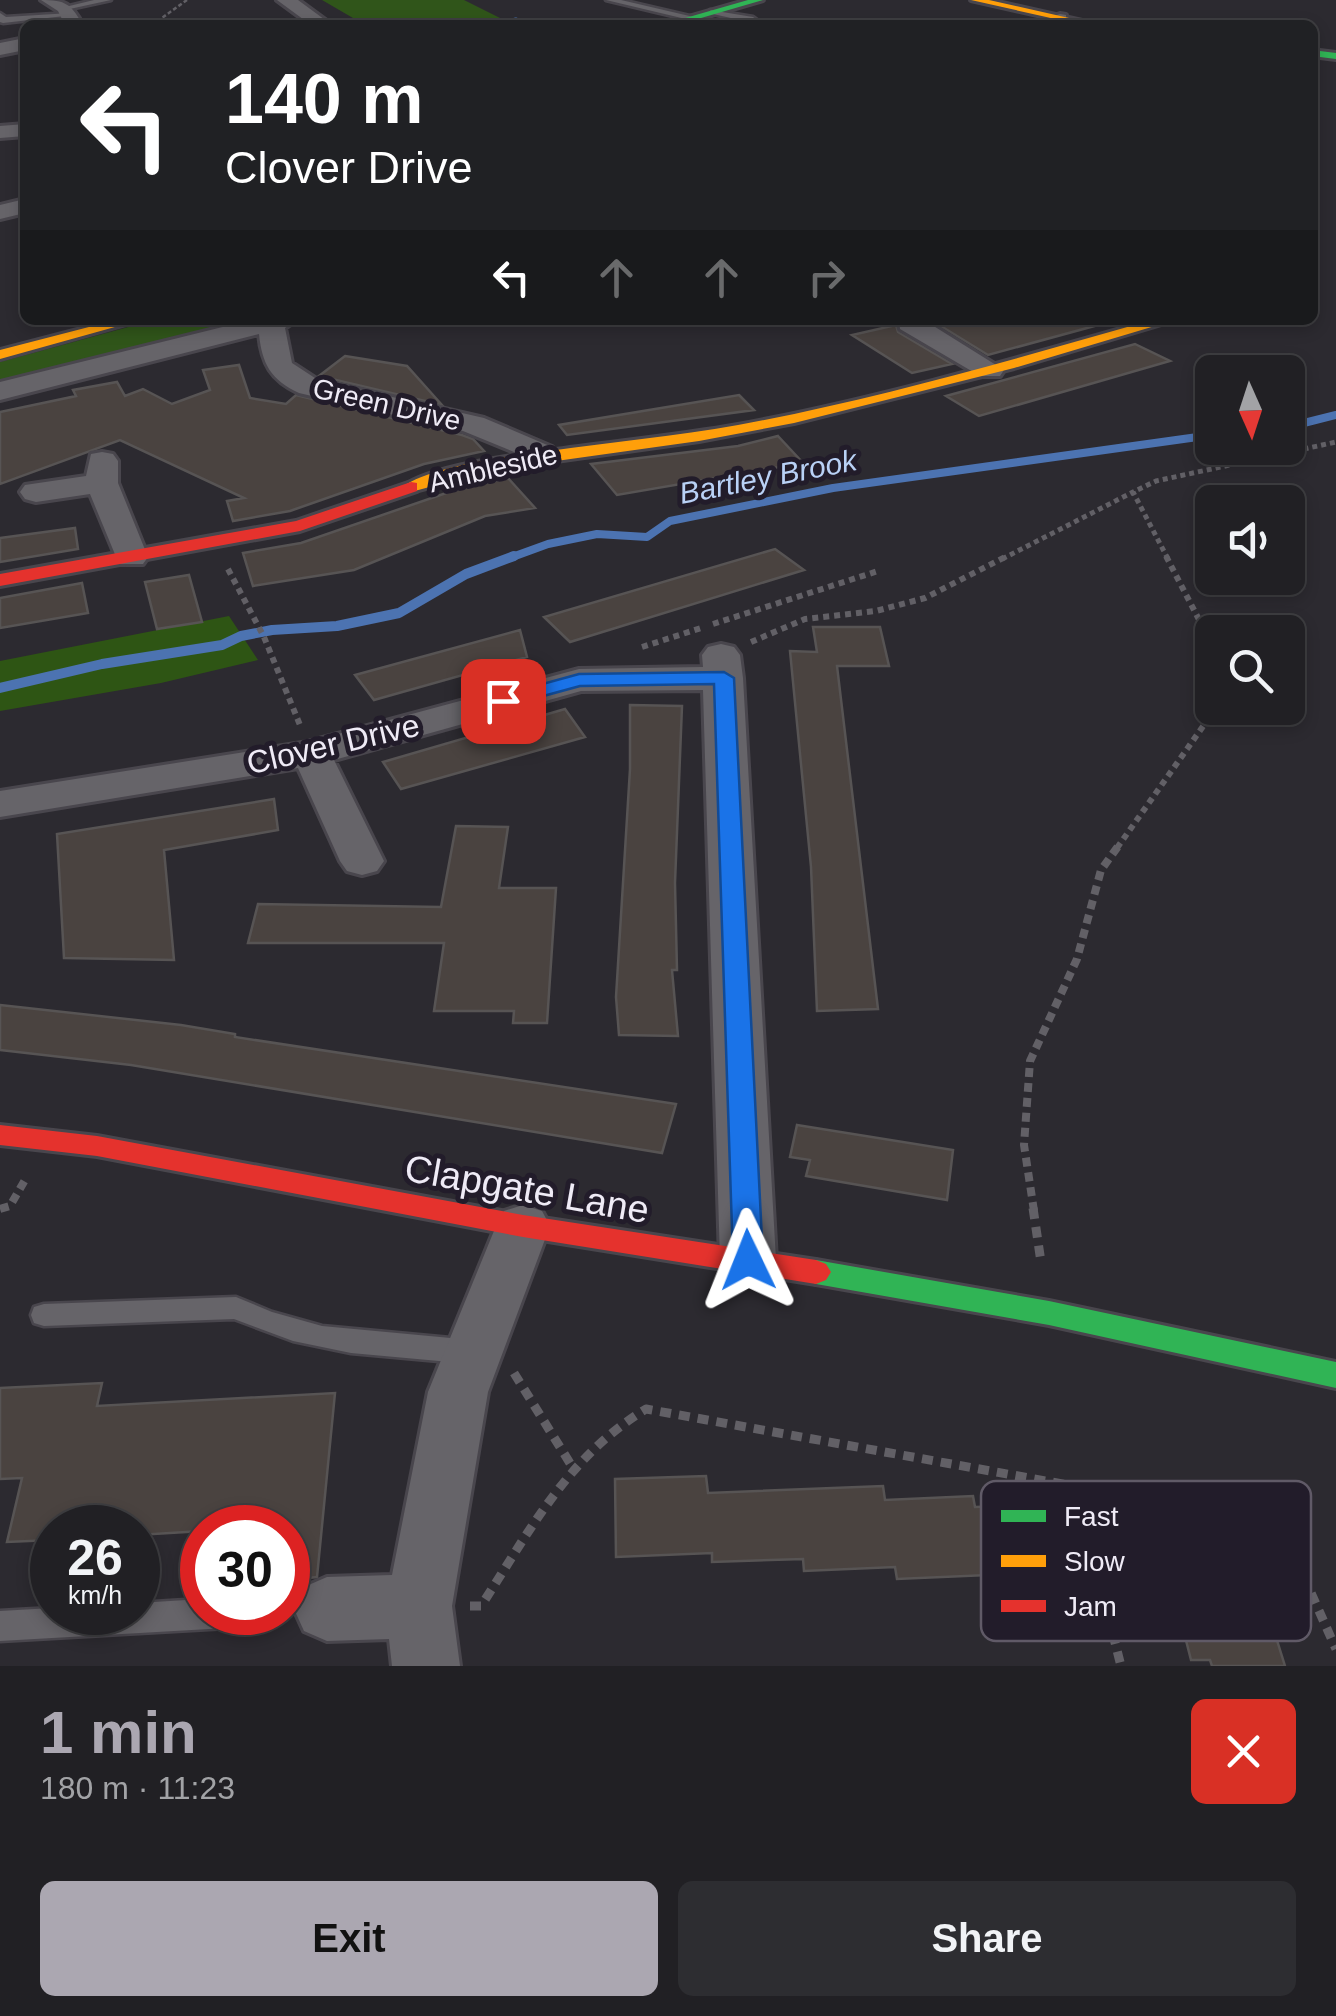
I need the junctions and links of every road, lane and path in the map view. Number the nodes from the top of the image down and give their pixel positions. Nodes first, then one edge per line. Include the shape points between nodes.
1 (107, 0) edge
2 (187, 0) edge
3 (610, 0) edge
4 (976, 0) edge
5 (283, 5) edge
6 (756, 10) edge
7 (65, 12) edge
8 (0, 15) edge
9 (703, 15) junction
10 (159, 20) edge
11 (314, 20) edge
12 (684, 20) edge
13 (1042, 20) edge
14 (115, 325) edge
15 (265, 325) edge
16 (277, 325) edge
17 (913, 325) edge
18 (1140, 325) edge
19 (0, 356) edge
20 (990, 370) junction
21 (0, 391) edge
22 (1336, 442) edge
23 (541, 454) junction
24 (36, 492) dead end
25 (1133, 492) junction
26 (215, 545) junction
27 (131, 557) junction
28 (878, 570) dead end
29 (0, 580) edge
30 (1197, 615) edge
31 (722, 666) junction
32 (579, 680) junction
33 (1204, 725) edge
34 (311, 754) junction
35 (0, 804) edge
36 (362, 862) dead end
37 (0, 1135) edge
38 (524, 1226) junction
39 (748, 1260) junction
40 (1049, 1313) junction
41 (44, 1315) dead end
42 (473, 1354) junction
43 (1336, 1375) edge
44 (573, 1469) junction
45 (1047, 1481) edge
46 (1311, 1593) edge
47 (310, 1611) edge
48 (180, 1616) edge
49 (0, 1626) edge
50 (423, 1636) edge
51 (1114, 1641) edge
52 (1336, 1649) edge
53 (1120, 1666) edge

1 - 7 lane
2 - 10 path
3 - 9 lane
4 - 13 street
5 - 11 street
6 - 9 street
7 - 8 lane via 3,20
9 - 12 street
14 - 19 street
15 - 21 street
16 - 23 street, Green Drive via 276,363 284,377 472,424
17 - 20 street
18 - 20 street, Ambleside
20 - 23 street, Ambleside via 738,430
22 - 25 path via 1156,481
23 - 26 street, Ambleside via 439,477 300,526
24 - 27 street via 102,472
25 - 30 path
25 - 31 path via 925,598 805,620
26 - 27 street, Ambleside
26 - 34 path via 264,637
27 - 29 street, Ambleside
28 - 32 path via 582,667
31 - 32 street, Clover Drive
31 - 39 street
32 - 34 street, Clover Drive
33 - 40 path via 1101,870 1076,958 1030,1061 1024,1145
34 - 35 street, Clover Drive
34 - 36 street
37 - 38 street, Clapgate Lane via 97,1146
38 - 39 street, Clapgate Lane
38 - 42 street
39 - 40 street, Clapgate Lane
40 - 43 street, Clapgate Lane
41 - 42 lane via 236,1308 326,1341
42 - 44 path via 510,1366
42 - 50 street via 458,1392
44 - 45 path via 609,1431 646,1409
44 - 50 path via 481,1606
46 - 52 path
47 - 50 street
48 - 49 lane
51 - 53 path

